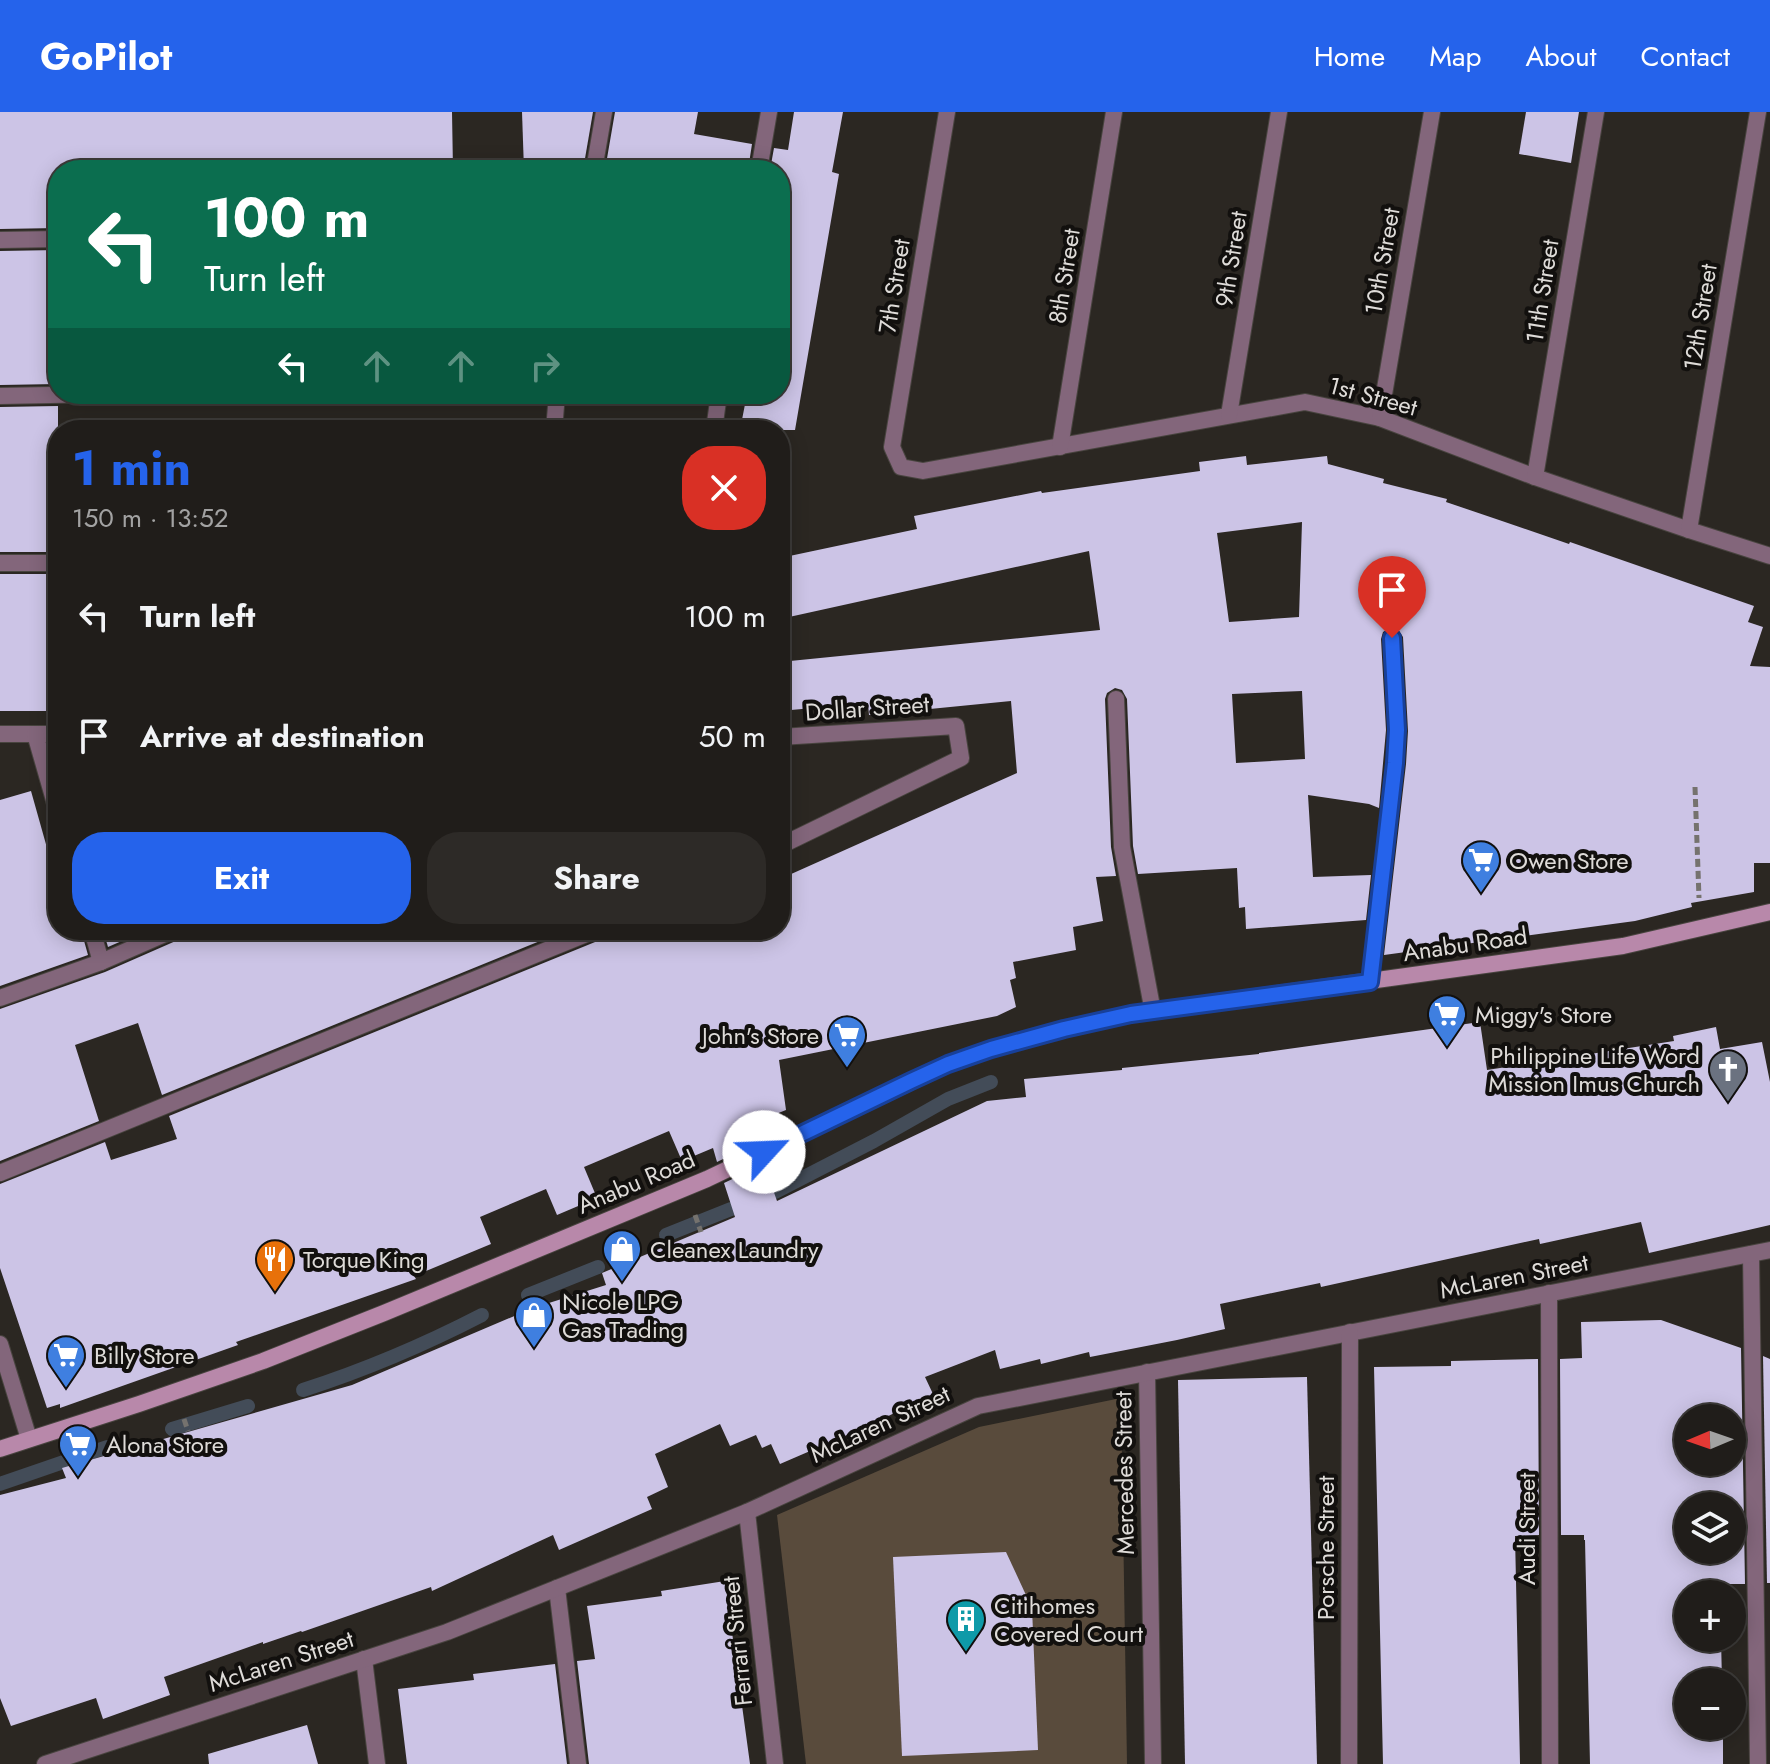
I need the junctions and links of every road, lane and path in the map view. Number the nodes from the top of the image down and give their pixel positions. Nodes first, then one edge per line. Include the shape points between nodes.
1 (604, 112) edge
2 (769, 112) edge
3 (947, 112) edge
4 (1114, 112) edge
5 (1279, 112) edge
6 (1432, 112) edge
7 (1596, 112) edge
8 (1758, 112) edge
9 (596, 160) edge
10 (761, 160) edge
11 (48, 239) edge
12 (0, 240) edge
13 (48, 395) edge
14 (0, 396) edge
15 (1229, 415) junction
16 (1380, 418) junction
17 (1060, 447) junction
18 (901, 467) joint
19 (1535, 477) junction
20 (1689, 530) junction
21 (1770, 556) edge
22 (0, 563) edge
23 (48, 563) edge
24 (1392, 638) dead end
25 (1116, 699) dead end
26 (0, 734) edge
27 (35, 734) junction
28 (48, 734) edge
29 (790, 736) edge
30 (48, 779) edge
31 (1695, 787) dead end
32 (790, 841) edge
33 (1770, 912) edge
34 (1700, 927) junction
35 (95, 940) edge
36 (151, 940) edge
37 (571, 940) edge
38 (101, 962) junction
39 (1370, 982) junction
40 (0, 998) edge
41 (1153, 1012) junction
42 (0, 1173) edge
43 (695, 1214) dead end
44 (701, 1232) dead end
45 (1770, 1250) edge
46 (1751, 1254) junction
47 (1549, 1293) junction
48 (1350, 1332) junction
49 (0, 1344) edge
50 (1147, 1372) junction
51 (184, 1420) dead end
52 (188, 1431) dead end
53 (29, 1439) junction
54 (0, 1449) edge
55 (747, 1512) junction
56 (557, 1588) junction
57 (364, 1659) junction
58 (45, 1764) edge
59 (377, 1764) edge
60 (578, 1764) edge
61 (775, 1764) edge
62 (1153, 1764) edge
63 (1349, 1764) edge
64 (1550, 1764) edge
65 (1758, 1764) edge

1 - 9 street
2 - 10 street
3 - 18 street, 7th Street via 892,447
4 - 17 street, 8th Street
5 - 15 street, 9th Street
6 - 16 street, 10th Street
7 - 19 street, 11th Street
8 - 20 street, 12th Street
11 - 12 street
13 - 14 street
15 - 16 street, 1st Street via 1305,402
15 - 17 street, 1st Street
16 - 19 street, 1st Street
17 - 18 street, 1st Street via 923,471
19 - 20 street, 1st Street
20 - 21 street, 1st Street
22 - 23 street
24 - 39 street via 1395,763
25 - 41 street via 1122,847
26 - 27 street
27 - 28 street
27 - 30 street
29 - 32 street, Dollar Street via 956,726 961,758
31 - 34 path
33 - 34 street, Anabu Road
34 - 39 street, Anabu Road via 1623,946
35 - 38 street
36 - 38 street
37 - 42 street
38 - 40 street
39 - 41 street, Anabu Road
41 - 53 street, Anabu Road via 1064,1029 948,1064 707,1179 499,1266 263,1361
43 - 44 path
45 - 46 street, McLaren Street
46 - 47 street, McLaren Street
46 - 65 street
47 - 48 street, McLaren Street
47 - 64 street, Audi Street
48 - 50 street, McLaren Street
48 - 63 street, Porsche Street
49 - 53 street
50 - 55 street, McLaren Street via 978,1406
50 - 62 street, Mercedes Street
51 - 52 path
53 - 54 street, Anabu Road
55 - 56 street, McLaren Street
55 - 61 street, Ferrari Street
56 - 57 street, McLaren Street
56 - 60 street
57 - 58 street, McLaren Street
57 - 59 street

